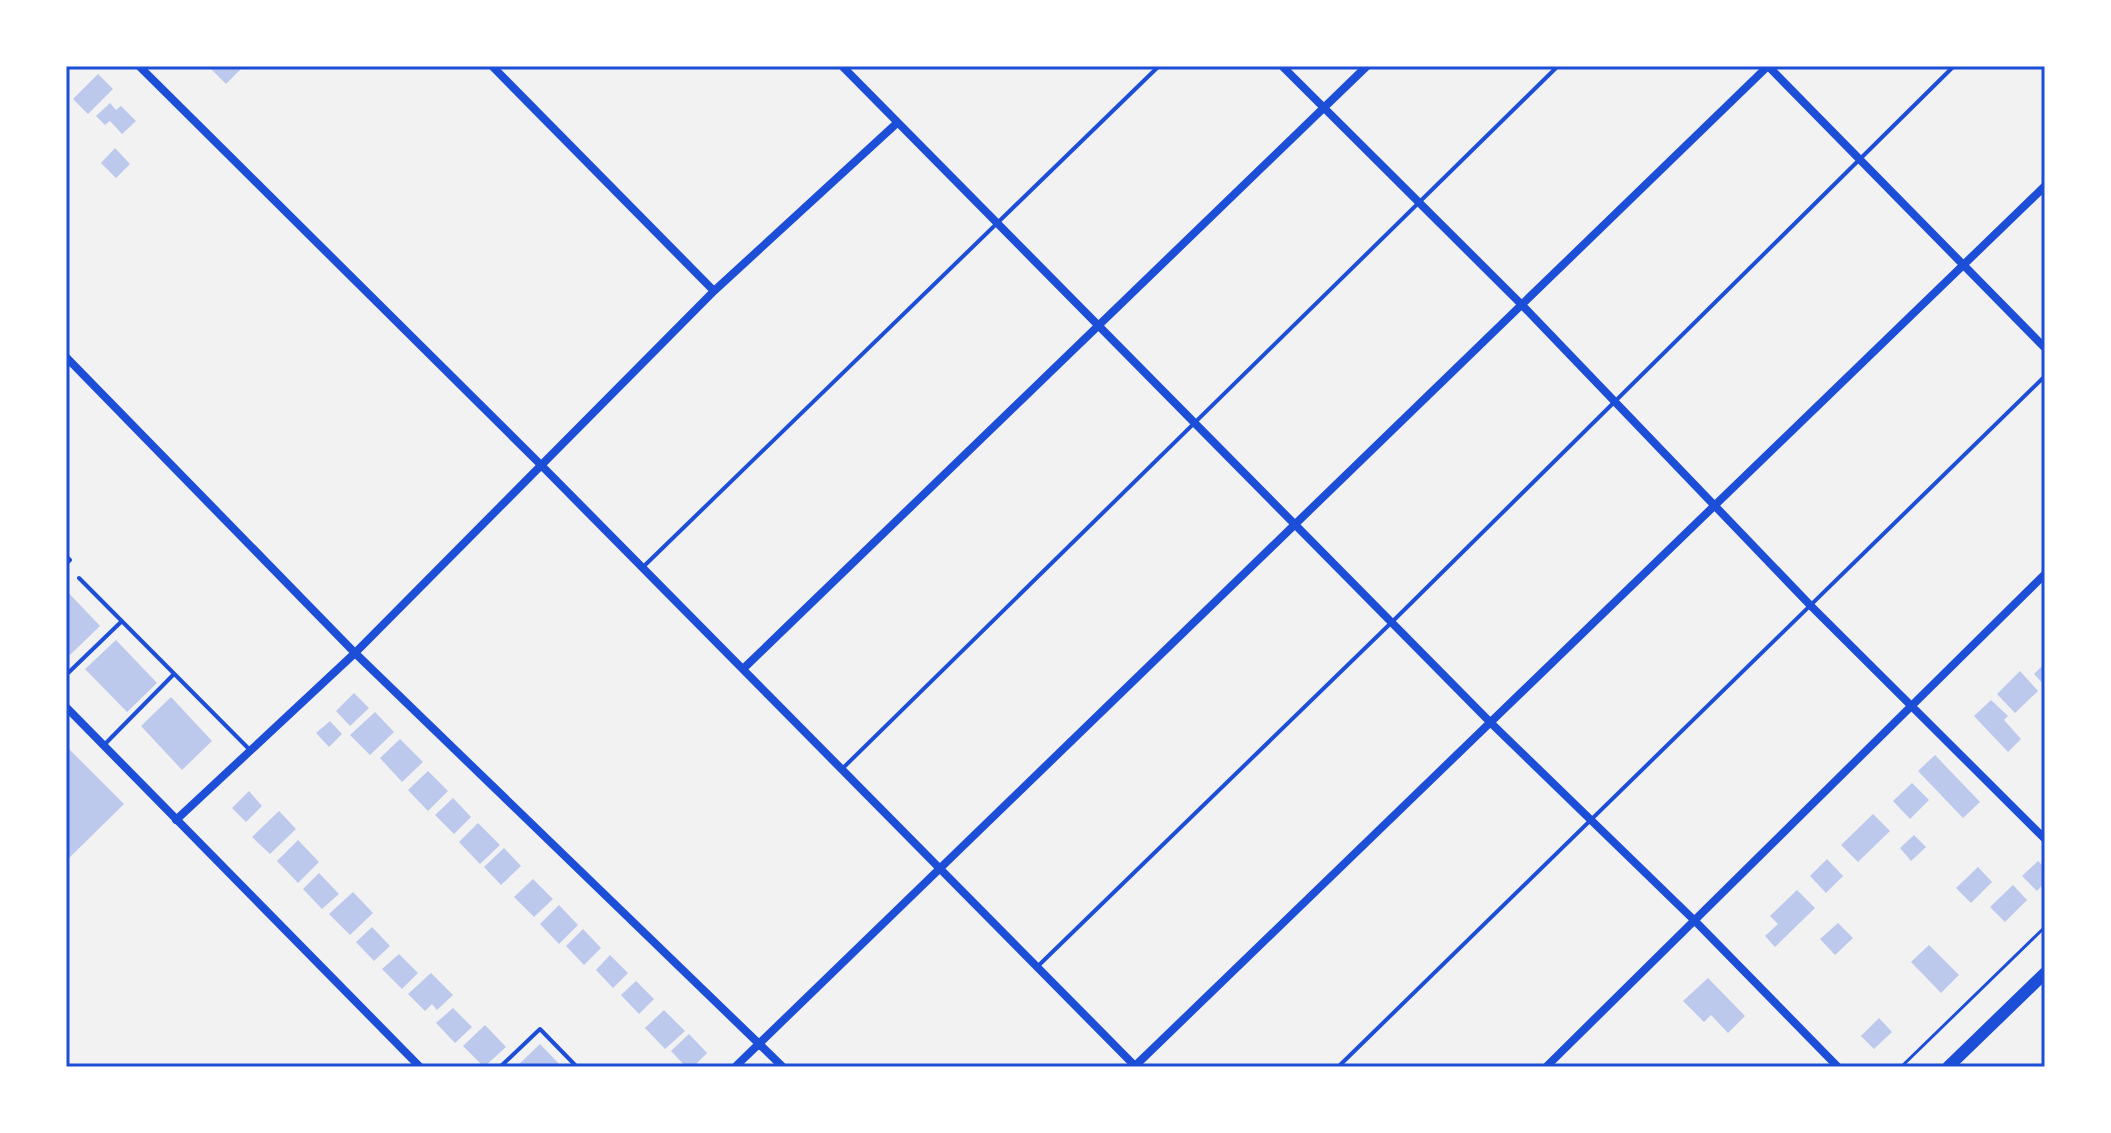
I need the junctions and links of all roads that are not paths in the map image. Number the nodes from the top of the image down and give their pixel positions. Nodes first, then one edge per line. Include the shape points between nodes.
1 (139, 66) edge
2 (492, 66) edge
3 (842, 66) edge
4 (1159, 66) edge
5 (1282, 66) edge
6 (1367, 66) edge
7 (1558, 66) edge
8 (1768, 66) edge
9 (1954, 66) edge
10 (1324, 109) junction
11 (897, 123) junction
12 (1859, 159) junction
13 (2045, 186) edge
14 (1419, 203) junction
15 (998, 223) junction
16 (1963, 266) junction
17 (714, 291) junction
18 (1522, 305) junction
19 (1098, 323) junction
20 (2045, 348) edge
21 (66, 357) edge
22 (2045, 376) edge
23 (1614, 402) junction
24 (1196, 422) junction
25 (540, 464) junction
26 (1716, 507) junction
27 (1297, 523) junction
28 (66, 556) edge
29 (66, 564) edge
30 (642, 568) junction
31 (2045, 574) edge
32 (79, 578) dead end
33 (1811, 606) junction
34 (122, 621) junction
35 (1393, 621) junction
36 (355, 653) junction
37 (743, 669) junction
38 (174, 674) junction
39 (66, 675) edge
40 (1910, 706) junction
41 (66, 707) edge
42 (1492, 724) junction
43 (103, 746) junction
44 (250, 751) junction
45 (842, 769) junction
46 (176, 820) junction
47 (1592, 821) junction
48 (2045, 839) edge
49 (939, 867) junction
50 (1695, 921) junction
51 (1036, 967) junction
52 (2045, 973) edge
53 (759, 1042) junction
54 (1135, 1066) edge
55 (420, 1067) edge
56 (500, 1067) edge
57 (577, 1067) edge
58 (735, 1067) edge
59 (783, 1067) edge
60 (1338, 1067) edge
61 (1546, 1067) edge
62 (1838, 1067) edge
63 (1948, 1067) edge

1 - 25 street
2 - 17 street
3 - 11 street
4 - 15 lane
5 - 10 street
6 - 10 street
7 - 14 lane
8 - 12 street
8 - 18 street
9 - 12 lane
10 - 14 street
10 - 19 street
11 - 15 street
11 - 17 street
12 - 16 street
12 - 23 lane
13 - 16 street
14 - 18 street
14 - 24 lane
15 - 19 street
15 - 30 lane
16 - 20 street
16 - 26 street
17 - 25 street
18 - 23 street
18 - 27 street
19 - 24 street
19 - 37 street
21 - 36 street
22 - 33 lane
23 - 26 street
23 - 35 lane
24 - 27 street
24 - 45 lane
25 - 30 street
25 - 36 street
26 - 33 street
26 - 42 street
27 - 35 street
27 - 49 street
28 - 29 lane
30 - 37 street
31 - 40 street
32 - 34 lane
33 - 40 street
33 - 47 lane
34 - 38 lane
34 - 39 lane
35 - 42 street
35 - 51 lane
36 - 44 street
36 - 53 street
37 - 45 street
38 - 43 lane
38 - 44 lane
40 - 48 street
40 - 50 street
41 - 43 street
42 - 47 street
42 - 54 street
43 - 46 street
44 - 46 street
45 - 49 street
46 - 55 street
47 - 50 street
47 - 60 lane
49 - 51 street
49 - 53 street
50 - 61 street
50 - 62 street
51 - 54 street
52 - 63 main road
53 - 58 street
53 - 59 street
56 - 57 lane via 540,1029

